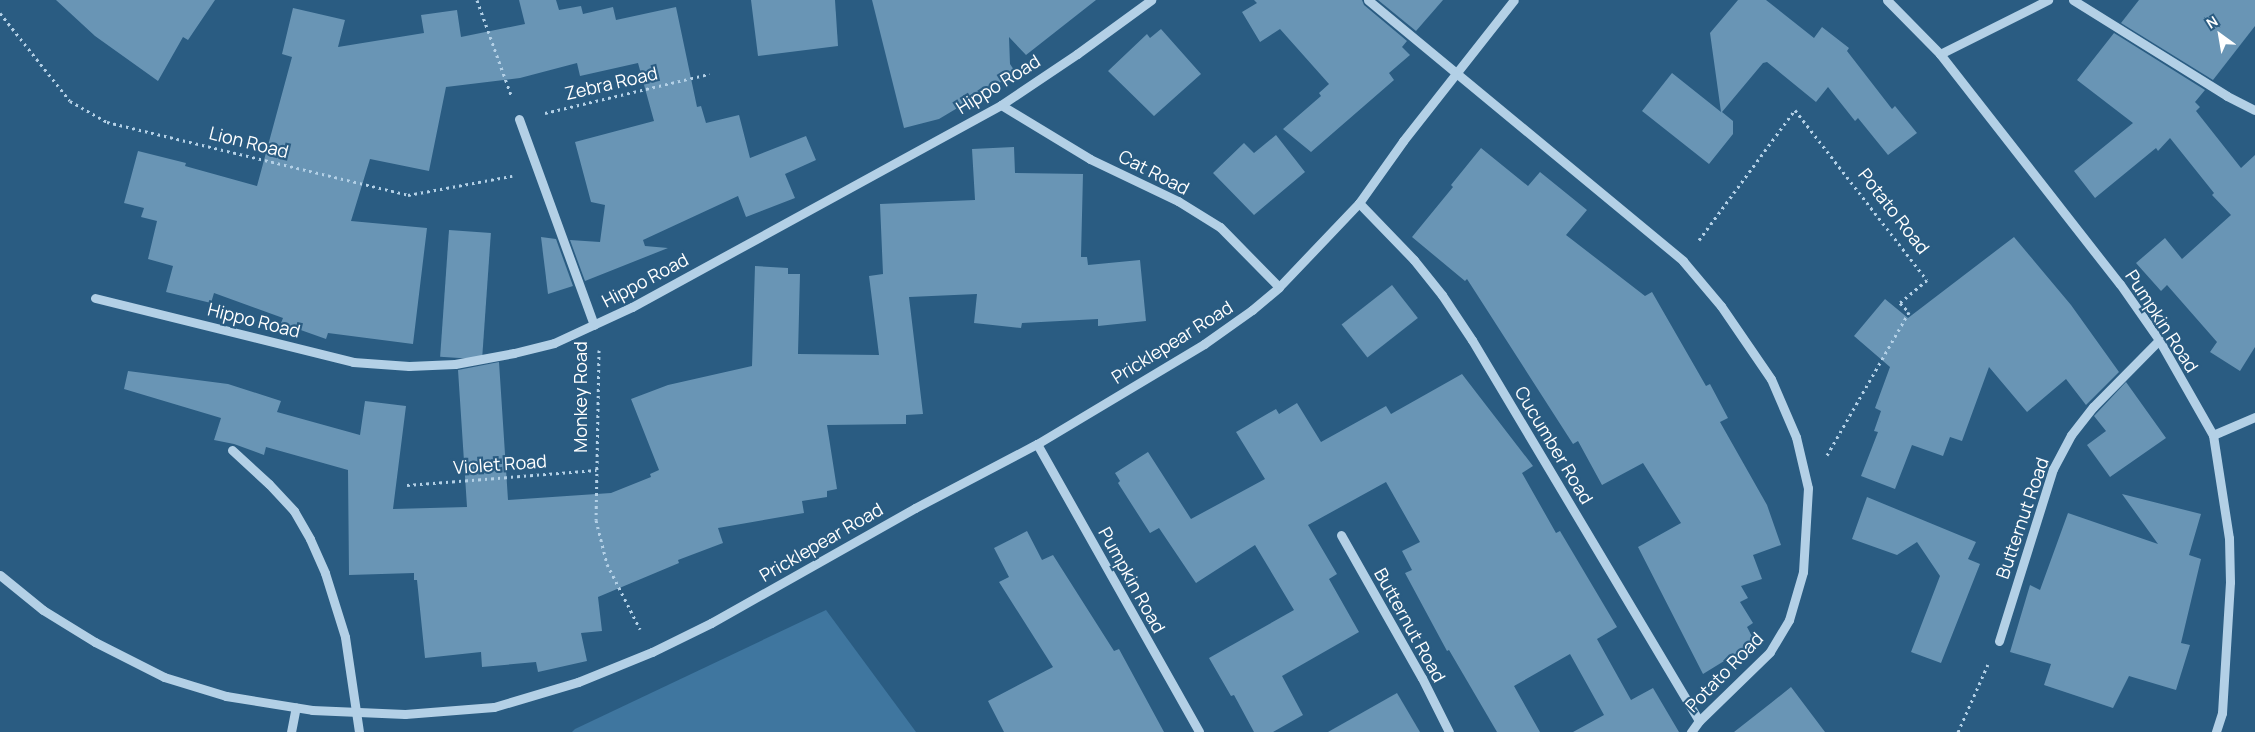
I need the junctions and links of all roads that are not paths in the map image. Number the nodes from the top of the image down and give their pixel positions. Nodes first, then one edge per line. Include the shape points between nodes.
1 (1151, 0) edge
2 (1368, 0) edge
3 (1514, 0) edge
4 (1887, 0) edge
5 (2048, 0) edge
6 (2073, 0) edge
7 (1940, 54) junction
8 (1456, 73) junction
9 (1001, 105) junction
10 (2255, 110) edge
11 (519, 119) road end
12 (1358, 203) junction
13 (1279, 287) junction
14 (95, 298) dead end
15 (594, 325) junction
16 (2159, 340) junction
17 (2255, 417) edge
18 (2213, 435) junction
19 (1037, 444) junction
20 (232, 450) dead end
21 (1340, 535) dead end
22 (0, 575) edge
23 (1999, 641) road end
24 (296, 707) junction
25 (357, 712) junction
26 (1699, 721) junction
27 (291, 732) edge
28 (359, 732) edge
29 (1199, 732) edge
30 (1449, 732) edge
31 (1691, 732) edge
32 (2216, 732) edge

1 - 9 street, Hippo Road
2 - 8 street, Potato Road
3 - 8 street, Pricklepear Road
4 - 7 street, Pumpkin Road
5 - 7 street
6 - 10 street via 2227,96
7 - 16 street, Pumpkin Road via 2120,284
8 - 12 street, Pricklepear Road
8 - 26 street, Potato Road via 1683,261 1721,306 1771,379 1796,437 1808,488 1802,572 1790,620 1770,652
9 - 13 street, Cat Road via 1090,158 1178,201 1220,227
9 - 15 street, Hippo Road
11 - 15 street, Monkey Road
12 - 13 street, Pricklepear Road
12 - 26 street, Cucumber Road via 1414,260 1467,332
13 - 19 street, Pricklepear Road via 1204,344
14 - 15 street, Hippo Road via 352,362 409,366 455,364 514,353 554,342
16 - 18 street, Pumpkin Road
16 - 23 street, Butternut Road via 2093,407 2071,434 2057,460
17 - 18 street
18 - 32 street, Pumpkin Road via 2229,538 2230,582 2222,713
19 - 25 street, Pricklepear Road via 915,508 711,623 652,652 578,682 494,707 405,714
19 - 29 street, Pumpkin Road
20 - 25 street via 294,511 310,539 325,573 345,637
21 - 30 street, Butternut Road via 1422,678
22 - 24 street, Pricklepear Road via 43,610 95,642 164,677 226,696
24 - 25 street, Pricklepear Road
24 - 27 street
25 - 28 street
26 - 31 street, Potato Road

